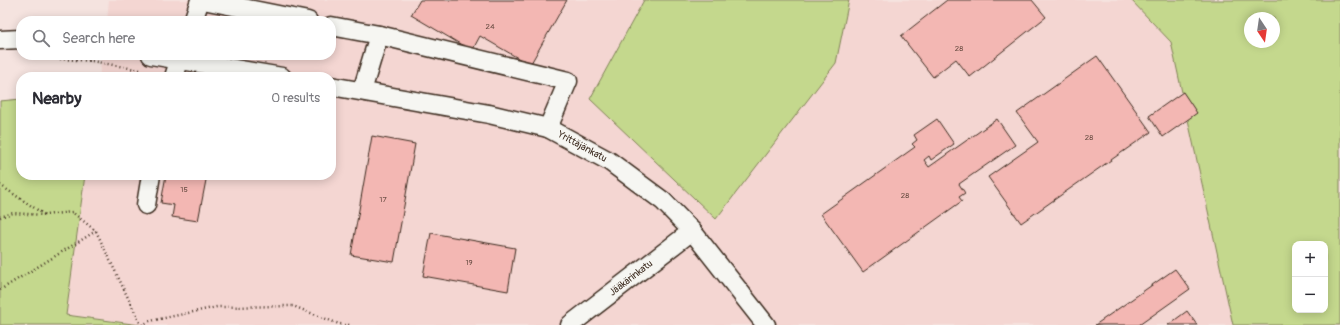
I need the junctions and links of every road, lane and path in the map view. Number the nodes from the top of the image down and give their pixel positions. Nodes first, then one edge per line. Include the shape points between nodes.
1 (202, 0) edge
2 (195, 16) edge
3 (283, 16) edge
4 (336, 27) edge
5 (379, 35) junction
6 (16, 39) edge
7 (0, 40) edge
8 (75, 60) edge
9 (164, 60) edge
10 (179, 60) edge
11 (195, 60) edge
12 (148, 63) edge
13 (176, 72) edge
14 (256, 72) edge
15 (336, 87) edge
16 (362, 91) junction
17 (548, 128) junction
18 (150, 180) edge
19 (0, 185) edge
20 (146, 205) dead end
21 (46, 215) junction
22 (0, 217) edge
23 (96, 231) junction
24 (692, 231) junction
25 (0, 290) edge
26 (141, 325) edge
27 (350, 325) edge
28 (570, 325) edge
29 (766, 325) edge

1 - 2 street
1 - 3 street
4 - 5 street
5 - 16 street
5 - 17 street via 568,81
6 - 7 street
8 - 12 path
9 - 12 street
10 - 13 street
11 - 14 street
15 - 16 street, Yrittäjänkatu
16 - 17 street, Yrittäjänkatu via 489,114
17 - 24 street, Yrittäjänkatu via 609,161 663,201
18 - 20 street
19 - 21 path
21 - 22 path via 13,213
21 - 23 path via 72,212
23 - 25 path
23 - 26 path
24 - 28 street, Jääkärinkatu
24 - 29 street, Yrittäjänkatu
26 - 27 path via 217,307 293,306 339,324

